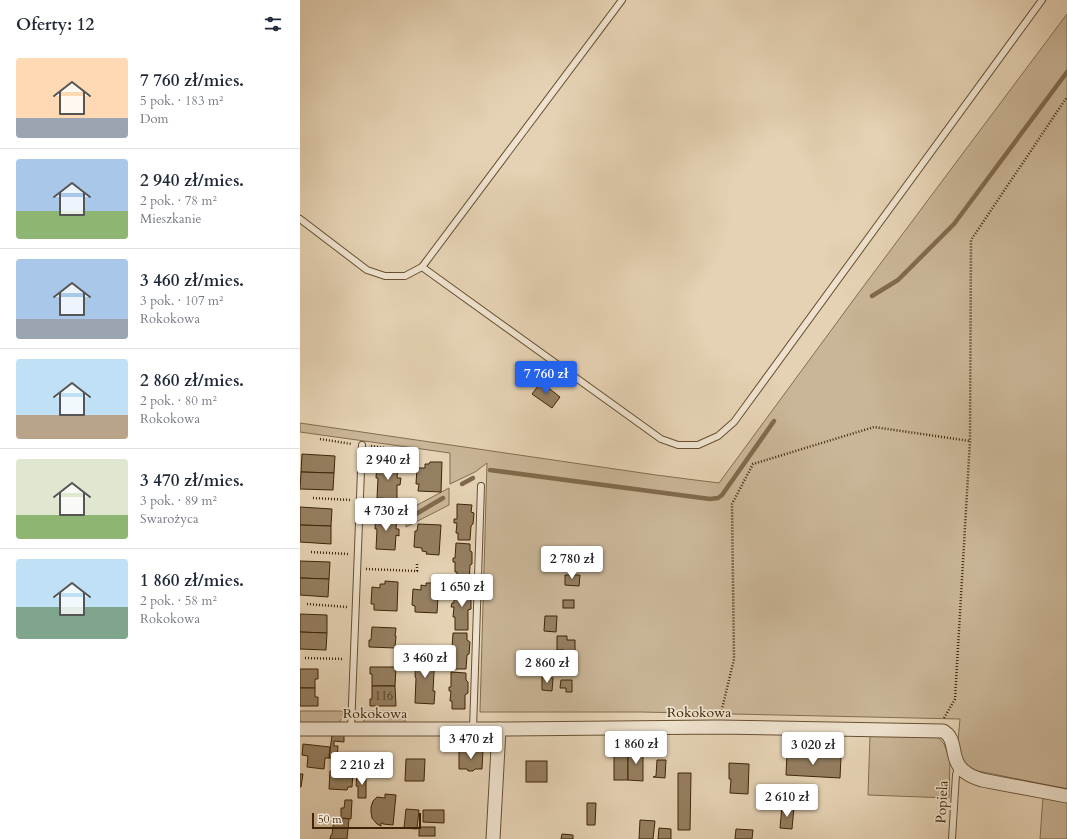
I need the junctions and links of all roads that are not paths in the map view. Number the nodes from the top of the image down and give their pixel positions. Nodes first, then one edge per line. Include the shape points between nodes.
1 (622, 0) edge
2 (1042, 0) edge
3 (300, 219) edge
4 (422, 267) junction
5 (362, 445) dead end
6 (481, 486) dead end
7 (300, 729) edge
8 (351, 729) junction
9 (473, 729) junction
10 (499, 729) junction
11 (960, 768) junction
12 (1067, 796) edge
13 (493, 839) edge
14 (952, 839) edge

1 - 4 lane
2 - 4 lane via 734,422 718,436 698,445 678,445 661,439
3 - 4 lane via 367,270 385,276 405,276
5 - 8 lane
6 - 9 lane
7 - 8 street, Rokokowa
8 - 9 street, Rokokowa
9 - 10 street, Rokokowa
10 - 11 street, Rokokowa via 718,727 943,731 948,733
10 - 13 street
11 - 12 street via 971,777 982,780
11 - 14 lane, Popiela via 956,776

